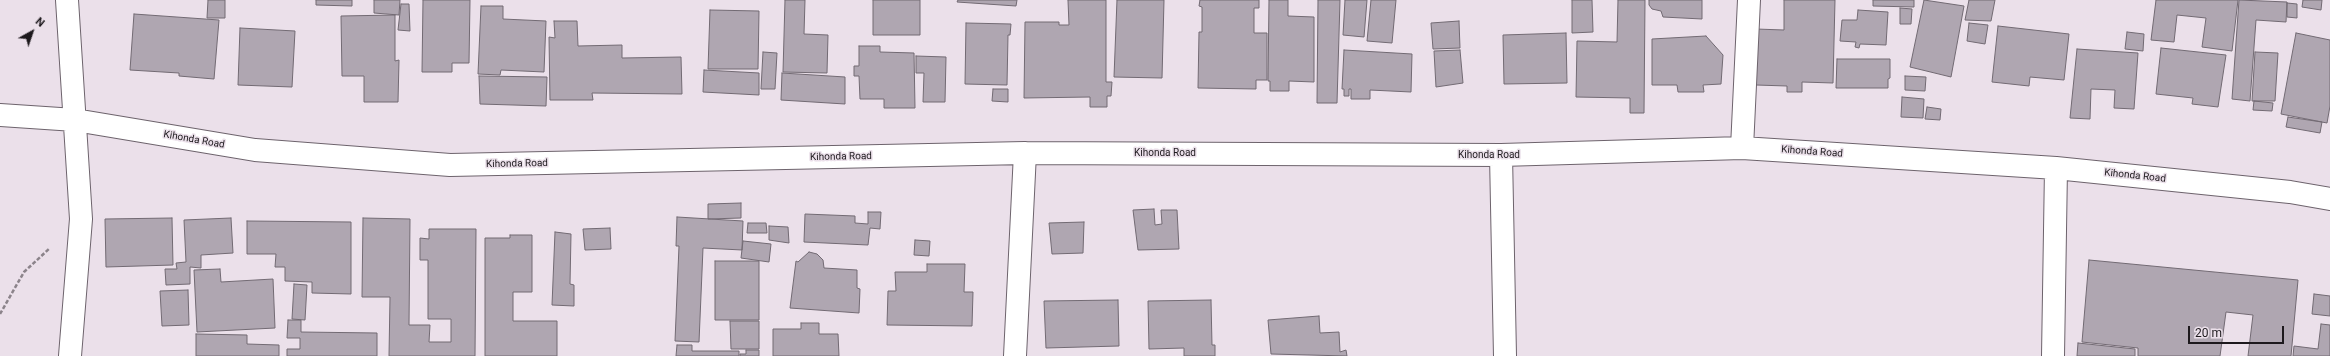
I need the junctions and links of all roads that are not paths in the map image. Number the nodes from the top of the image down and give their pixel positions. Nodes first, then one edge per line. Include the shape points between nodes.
1 (67, 0) edge
2 (1749, 0) edge
3 (0, 115) edge
4 (75, 120) junction
5 (1742, 148) junction
6 (1025, 153) junction
7 (1501, 155) junction
8 (2056, 168) junction
9 (2330, 199) edge
10 (70, 356) edge
11 (1015, 356) edge
12 (1505, 356) edge
13 (2053, 356) edge

1 - 4 street
2 - 5 street
3 - 4 street, Kihonda Road
4 - 6 street, Kihonda Road via 255,150 450,165
4 - 10 street via 80,219
5 - 7 street, Kihonda Road
5 - 8 street, Kihonda Road
6 - 7 street, Kihonda Road
6 - 11 street
7 - 12 street
8 - 9 street, Kihonda Road via 2290,192
8 - 13 street

